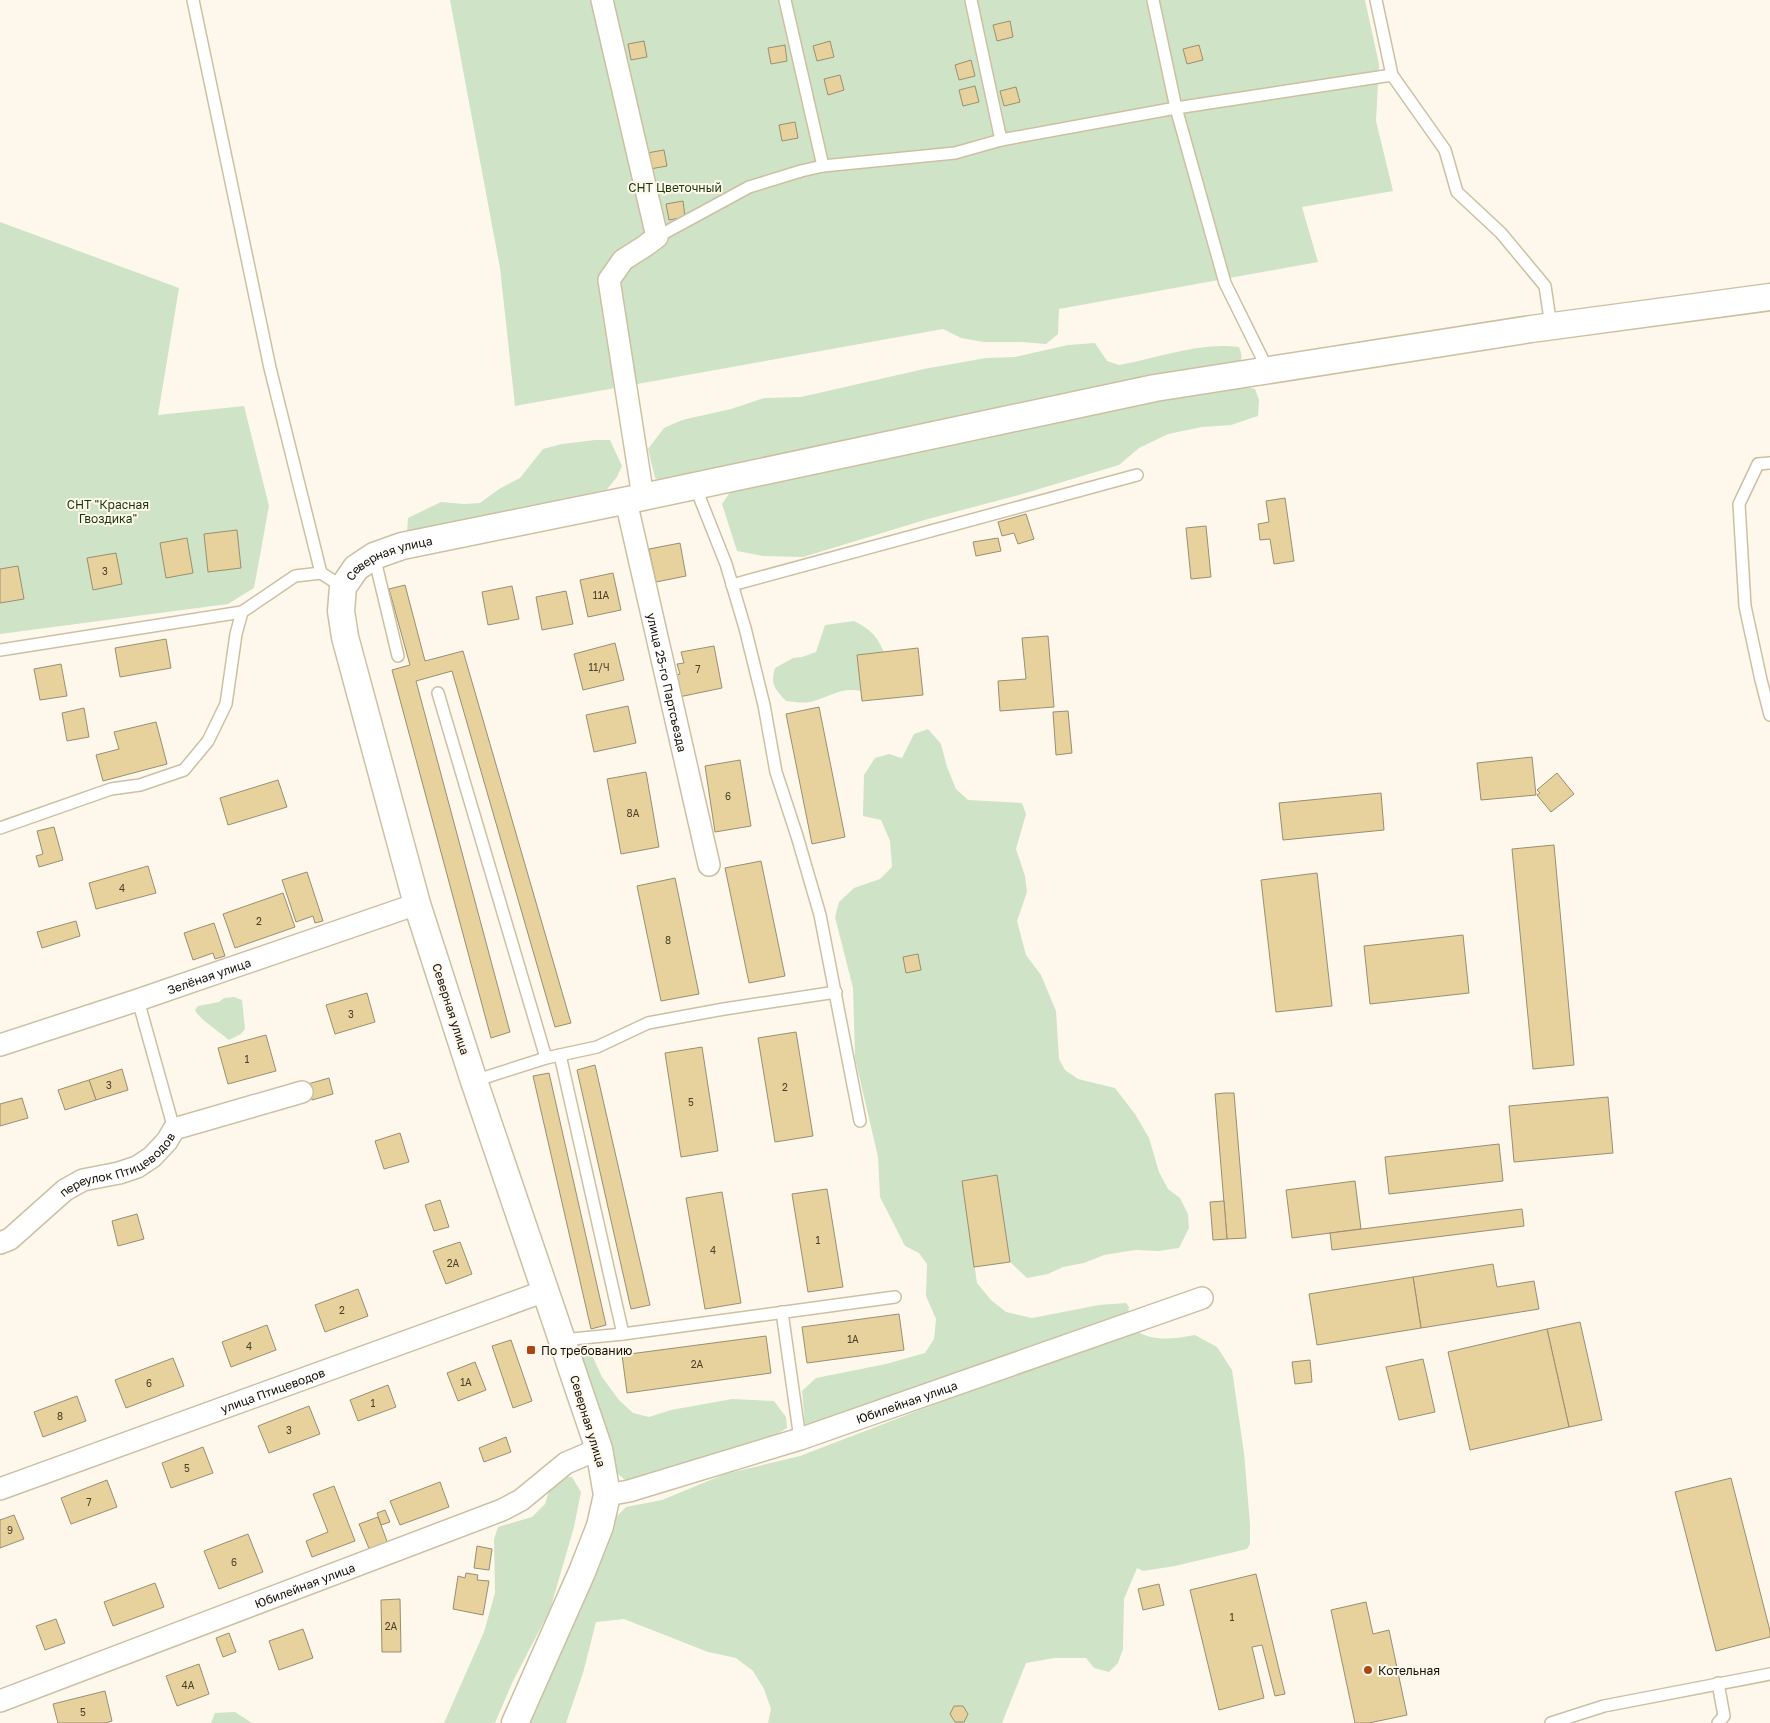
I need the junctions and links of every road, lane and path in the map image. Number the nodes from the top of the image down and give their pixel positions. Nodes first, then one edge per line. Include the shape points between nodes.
1 (193, 0) edge
2 (602, 0) edge
3 (785, 0) edge
4 (970, 0) edge
5 (1153, 0) edge
6 (1376, 0) edge
7 (1392, 75) junction
8 (1176, 108) junction
9 (1001, 140) junction
10 (823, 166) junction
11 (657, 237) junction
12 (1770, 297) edge
13 (1551, 326) junction
14 (1268, 370) junction
15 (1770, 463) edge
16 (1137, 475) dead end
17 (695, 486) junction
18 (635, 499) junction
19 (374, 556) junction
20 (321, 573) junction
21 (732, 585) junction
22 (344, 587) junction
23 (242, 612) junction
24 (0, 650) edge
25 (398, 656) dead end
26 (438, 693) dead end
27 (1770, 715) edge
28 (0, 828) edge
29 (709, 866) dead end
30 (417, 904) junction
31 (836, 992) junction
32 (138, 1000) junction
33 (0, 1045) edge
34 (560, 1055) junction
35 (546, 1058) junction
36 (474, 1081) junction
37 (302, 1092) dead end
38 (860, 1121) dead end
39 (174, 1129) junction
40 (0, 1243) edge
41 (545, 1291) junction
42 (895, 1297) dead end
43 (1202, 1298) dead end
44 (782, 1312) junction
45 (623, 1334) junction
46 (562, 1340) junction
47 (800, 1439) junction
48 (599, 1449) junction
49 (0, 1489) edge
50 (607, 1495) junction
51 (1770, 1674) edge
52 (1718, 1683) junction
53 (0, 1701) edge
54 (1725, 1721) edge
55 (515, 1723) edge
56 (1551, 1723) edge

1 - 20 lane via 270,368
2 - 11 street
3 - 10 lane
4 - 9 lane
5 - 8 lane
6 - 7 lane
7 - 8 lane
7 - 13 lane via 1445,150 1457,192 1501,233 1545,286
8 - 9 lane
8 - 14 lane via 1225,283
9 - 10 lane via 955,153
10 - 11 lane via 749,187
11 - 18 street, улица 25-го Партсъезда via 623,260 609,280
12 - 13 street, Северная улица
13 - 14 street, Северная улица
14 - 17 street, Северная улица via 1155,388
15 - 27 lane via 1758,464 1739,504 1745,606
16 - 21 lane
17 - 18 street, Северная улица
17 - 21 lane
18 - 19 street, Северная улица via 402,546
18 - 29 street, улица 25-го Партсъезда
19 - 22 street, Северная улица via 356,568
19 - 25 lane
20 - 22 lane
20 - 23 lane via 295,576
21 - 31 lane via 764,705 776,772 820,915
22 - 30 street, Северная улица via 344,638
23 - 24 lane
23 - 28 lane via 226,704 208,741 184,770 140,785 111,788
26 - 35 lane
30 - 32 street, Зелёная улица
30 - 36 street, Северная улица
31 - 34 lane via 648,1023 597,1047
31 - 38 lane
32 - 33 street, Зелёная улица
32 - 39 lane
34 - 35 lane
34 - 45 lane
35 - 36 lane
36 - 41 street, Северная улица
37 - 39 street, переулок Птицеводов
39 - 40 street, переулок Птицеводов via 152,1157 137,1167 83,1180 66,1190 10,1239
41 - 46 street, Северная улица
41 - 49 street, улица Птицеводов
42 - 44 lane
43 - 47 street, Юбилейная улица
44 - 45 lane
44 - 47 lane
45 - 46 lane
46 - 48 street, Северная улица
47 - 50 street, Юбилейная улица via 629,1492
48 - 50 street, Северная улица
48 - 53 street, Юбилейная улица via 566,1463 521,1500 502,1510
50 - 55 street, Северная улица via 600,1526 582,1572
51 - 52 lane
52 - 54 lane
52 - 56 lane via 1604,1706

